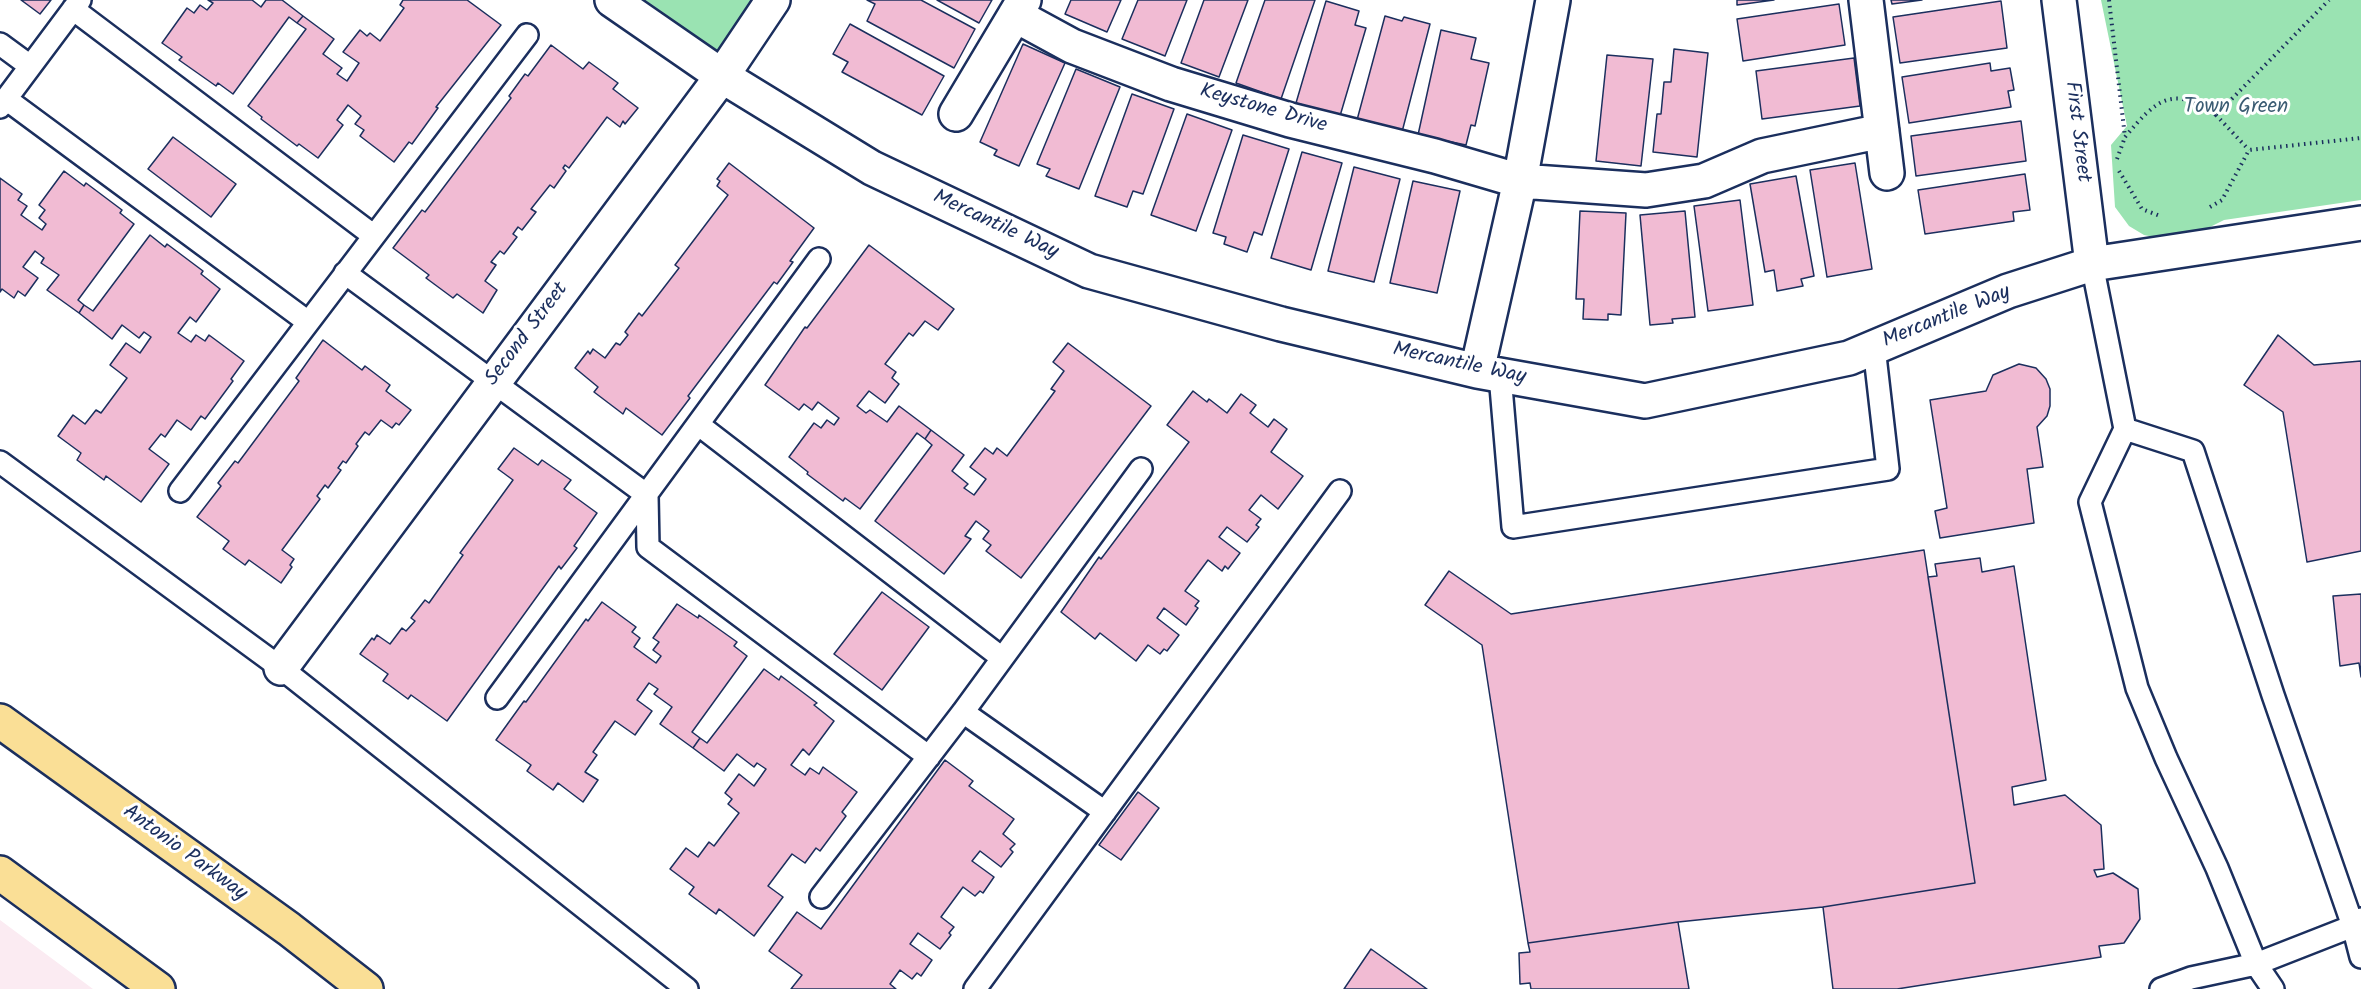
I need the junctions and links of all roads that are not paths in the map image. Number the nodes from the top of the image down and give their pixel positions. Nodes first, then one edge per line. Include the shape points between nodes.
1 (612, 0) edge
2 (773, 0) edge
3 (1553, 0) edge
4 (1866, 0) edge
5 (2059, 0) edge
6 (76, 5) edge
7 (1019, 7) edge
8 (527, 35) dead end
9 (0, 44) edge
10 (30, 66) junction
11 (722, 76) junction
12 (3, 103) edge
13 (956, 114) dead end
14 (1882, 131) junction
15 (1887, 173) dead end
16 (1520, 181) junction
17 (2361, 223) edge
18 (374, 236) junction
19 (819, 260) dead end
20 (2092, 264) junction
21 (345, 273) junction
22 (308, 322) junction
23 (1874, 347) junction
24 (1489, 373) junction
25 (492, 382) junction
26 (699, 425) junction
27 (2125, 429) junction
28 (0, 462) edge
29 (1141, 469) dead end
30 (180, 491) dead end
31 (1340, 491) dead end
32 (647, 495) junction
33 (1002, 658) junction
34 (281, 668) junction
35 (497, 699) dead end
36 (963, 712) junction
37 (0, 722) edge
38 (928, 757) junction
39 (1105, 812) junction
40 (0, 873) edge
41 (821, 897) dead end
42 (2357, 922) edge
43 (2361, 957) edge
44 (2256, 964) junction
45 (158, 989) edge
46 (366, 989) edge
47 (687, 989) edge
48 (975, 989) edge
49 (2161, 989) edge
50 (2273, 989) edge

1 - 11 street, Mercantile Way
2 - 11 street, Second Street
3 - 16 street
4 - 14 street
5 - 20 street, First Street
6 - 10 lane
6 - 18 lane
7 - 13 street, Keystone Drive
7 - 16 street, Keystone Drive via 1072,46 1171,84
8 - 18 lane
9 - 10 lane
10 - 12 lane
11 - 24 street, Mercantile Way via 872,168 1089,270 1281,324
11 - 25 street, Second Street
12 - 22 lane
14 - 15 street
14 - 16 street, Keystone Drive via 1762,156 1704,181 1646,190
16 - 24 street
17 - 20 street, Mercantile Way
18 - 21 lane
19 - 26 lane
20 - 23 street, Mercantile Way via 2008,291
20 - 27 lane
21 - 22 lane
21 - 25 lane
22 - 30 lane
23 - 24 street, Mercantile Way via 1849,358 1645,401
23 - 24 lane via 1888,469 1513,527
25 - 32 lane
25 - 34 street, Second Street
26 - 32 lane
26 - 33 lane
27 - 42 lane via 2193,451 2276,706
27 - 44 lane via 2090,502 2137,688
28 - 34 lane
29 - 33 lane
31 - 39 lane
32 - 35 lane
32 - 38 lane via 648,547
33 - 36 lane
34 - 47 lane
36 - 38 lane
36 - 39 lane
37 - 46 main road, Antonio Parkway via 289,929
38 - 41 lane
39 - 48 lane
40 - 45 main road
42 - 43 lane
42 - 44 lane
44 - 49 lane via 2191,978
44 - 50 lane

